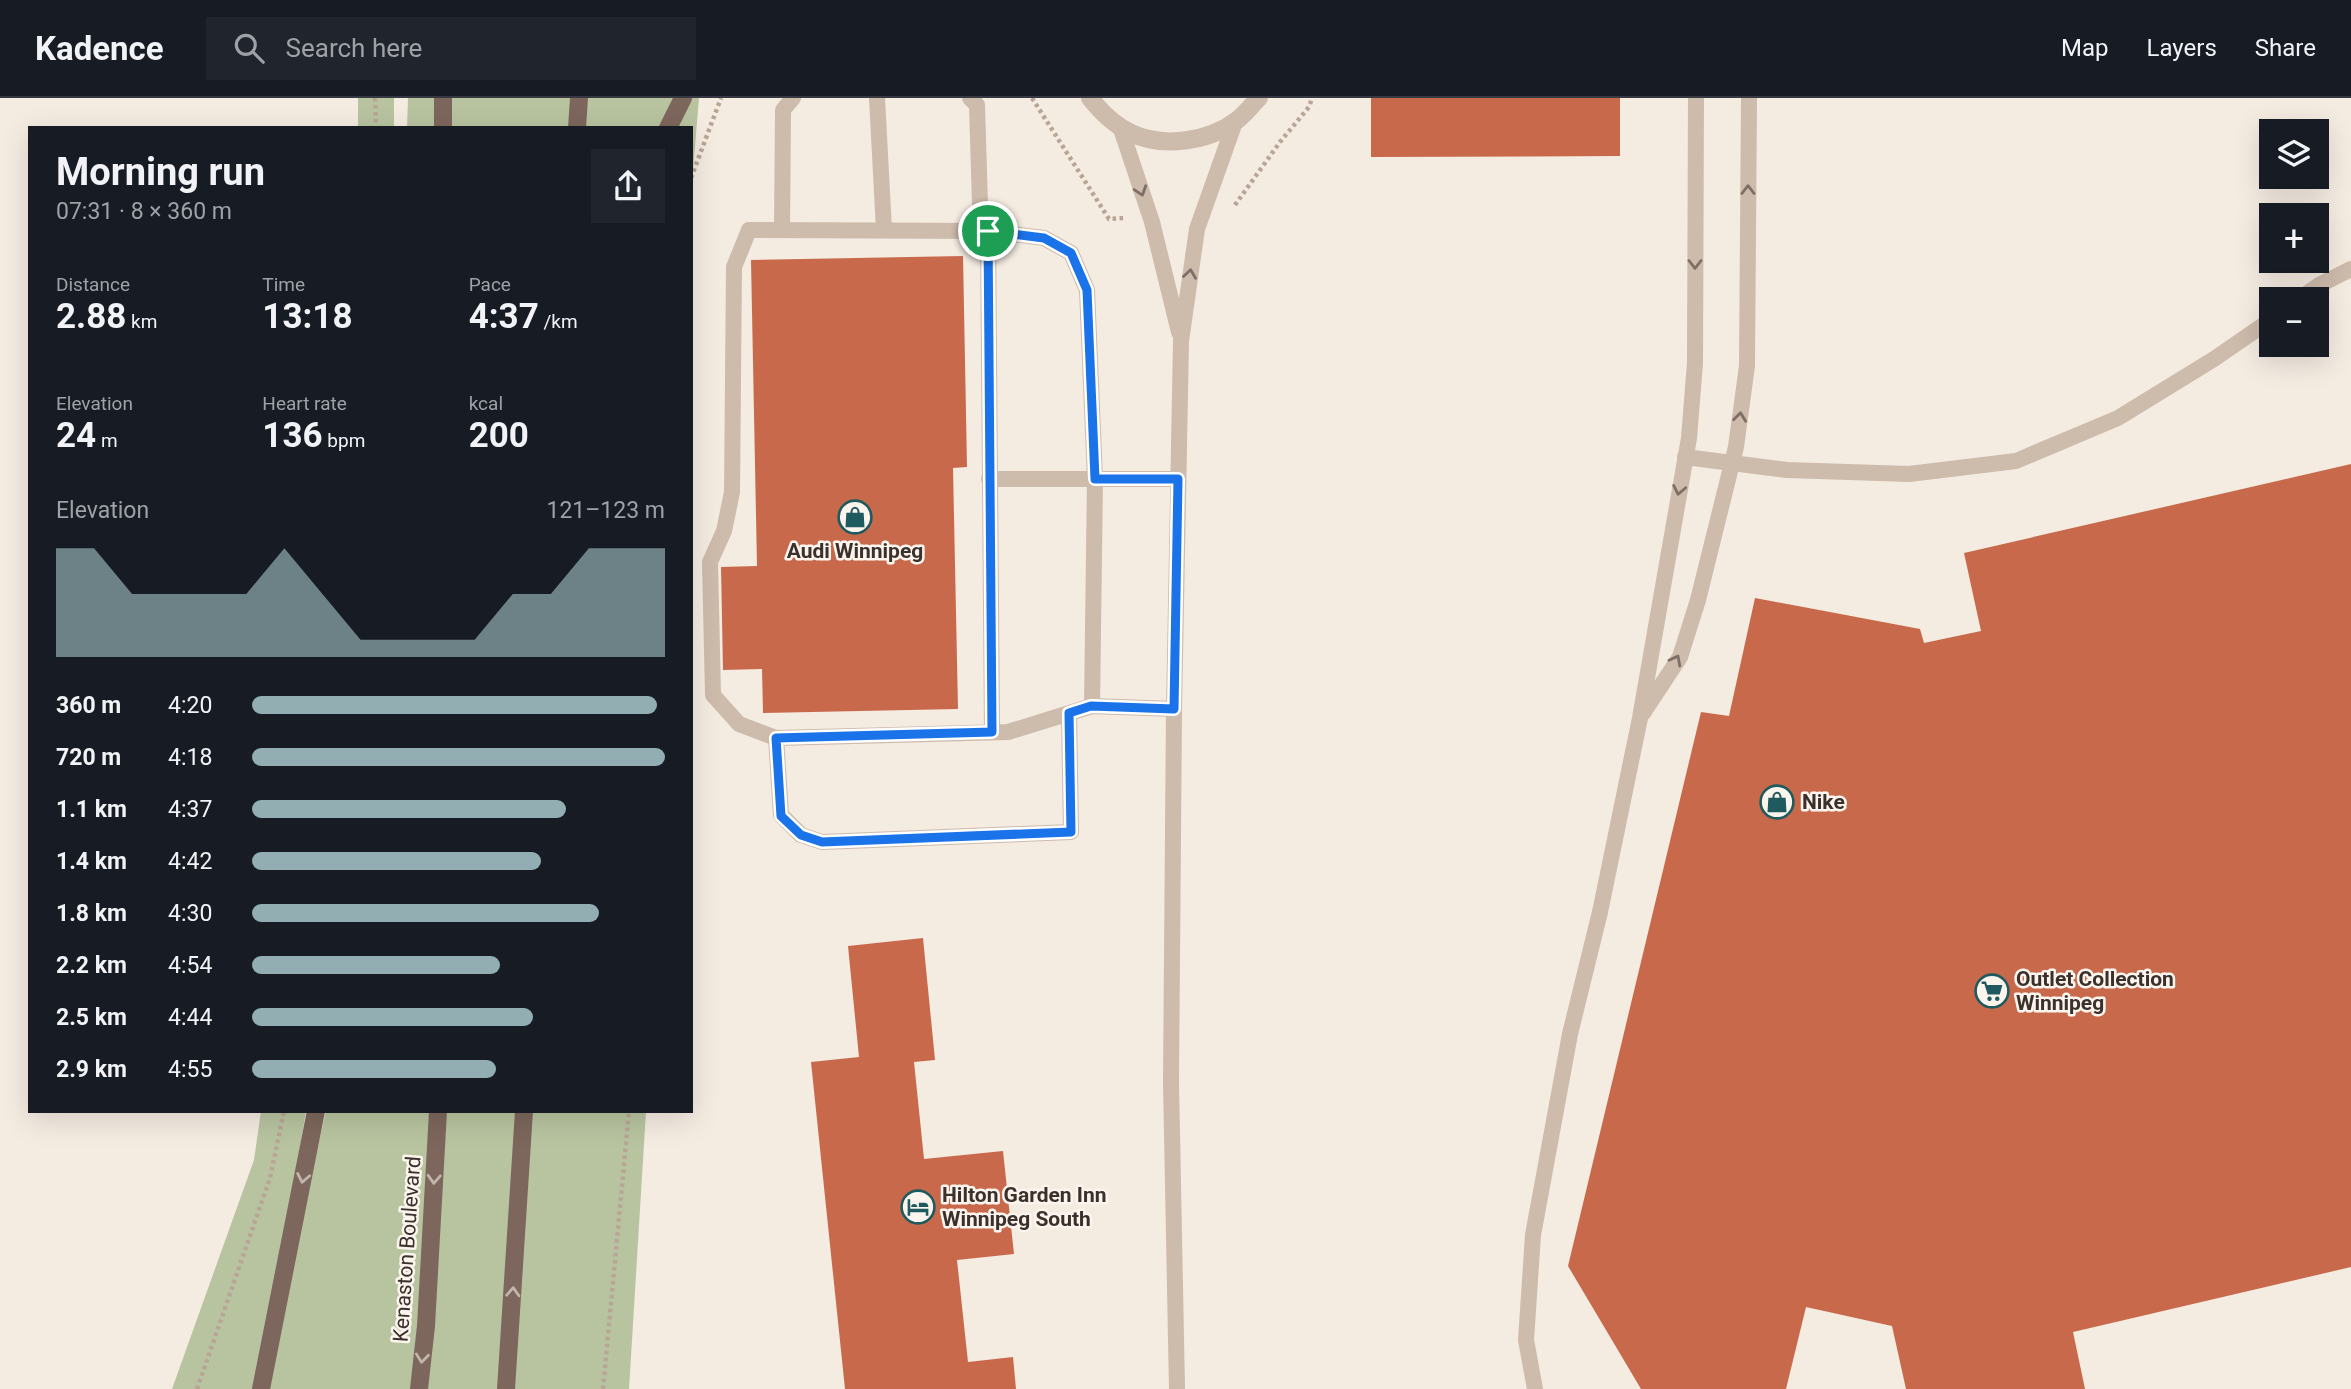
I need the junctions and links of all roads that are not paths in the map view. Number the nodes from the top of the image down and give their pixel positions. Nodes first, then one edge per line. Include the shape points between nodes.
1 (443, 98) edge
2 (579, 98) edge
3 (683, 98) edge
4 (793, 98) edge
5 (877, 98) edge
6 (970, 98) edge
7 (1090, 98) edge
8 (1259, 98) edge
9 (1696, 98) edge
10 (1749, 98) edge
11 (1235, 122) junction
12 (443, 126) edge
13 (577, 126) edge
14 (669, 126) edge
15 (1120, 126) junction
16 (782, 230) junction
17 (884, 230) junction
18 (988, 231) junction
19 (2351, 269) edge
20 (2316, 287) edge
21 (2259, 328) edge
22 (1181, 341) junction
23 (1685, 457) junction
24 (1732, 463) junction
25 (989, 479) junction
26 (1095, 479) junction
27 (1178, 479) junction
28 (1091, 706) junction
29 (1174, 709) junction
30 (1069, 713) junction
31 (1640, 718) junction
32 (992, 732) junction
33 (776, 738) junction
34 (316, 1113) edge
35 (438, 1113) edge
36 (524, 1113) edge
37 (261, 1389) edge
38 (419, 1389) edge
39 (506, 1389) edge
40 (1177, 1389) edge
41 (1535, 1389) edge

1 - 12 main road
2 - 13 main road
3 - 14 main road
4 - 16 lane via 783,110
5 - 17 lane
6 - 18 lane via 977,105 980,205
7 - 15 street
8 - 11 street
9 -> 23 lane via 1695,363
24 -> 10 lane via 1746,366
11 - 15 street via 1203,138 1167,142 1132,134
22 -> 11 lane via 1197,229
15 -> 22 lane via 1152,222
16 - 17 lane
16 - 33 lane via 749,230 734,267 732,492 724,531 710,562 713,695 739,724
17 - 18 lane
18 - 25 lane
18 - 26 lane via 1044,238 1071,253 1087,290
19 - 20 lane
21 - 24 lane via 2118,418 2016,461 1909,474 1787,470
22 - 27 lane
23 - 24 lane
23 -> 31 lane
31 -> 24 lane via 1680,657
25 - 26 lane
25 - 32 lane
26 - 27 lane
26 - 28 lane
27 - 29 lane
28 - 29 lane
28 - 30 lane
29 - 40 lane via 1171,1082
30 - 32 lane via 1009,732
30 - 33 lane via 1071,832 822,842 801,835 781,816
31 - 41 lane via 1570,1034 1533,1235 1526,1340
32 - 33 lane
34 -> 37 main road
35 -> 38 main road, Kenaston Boulevard
39 -> 36 main road

